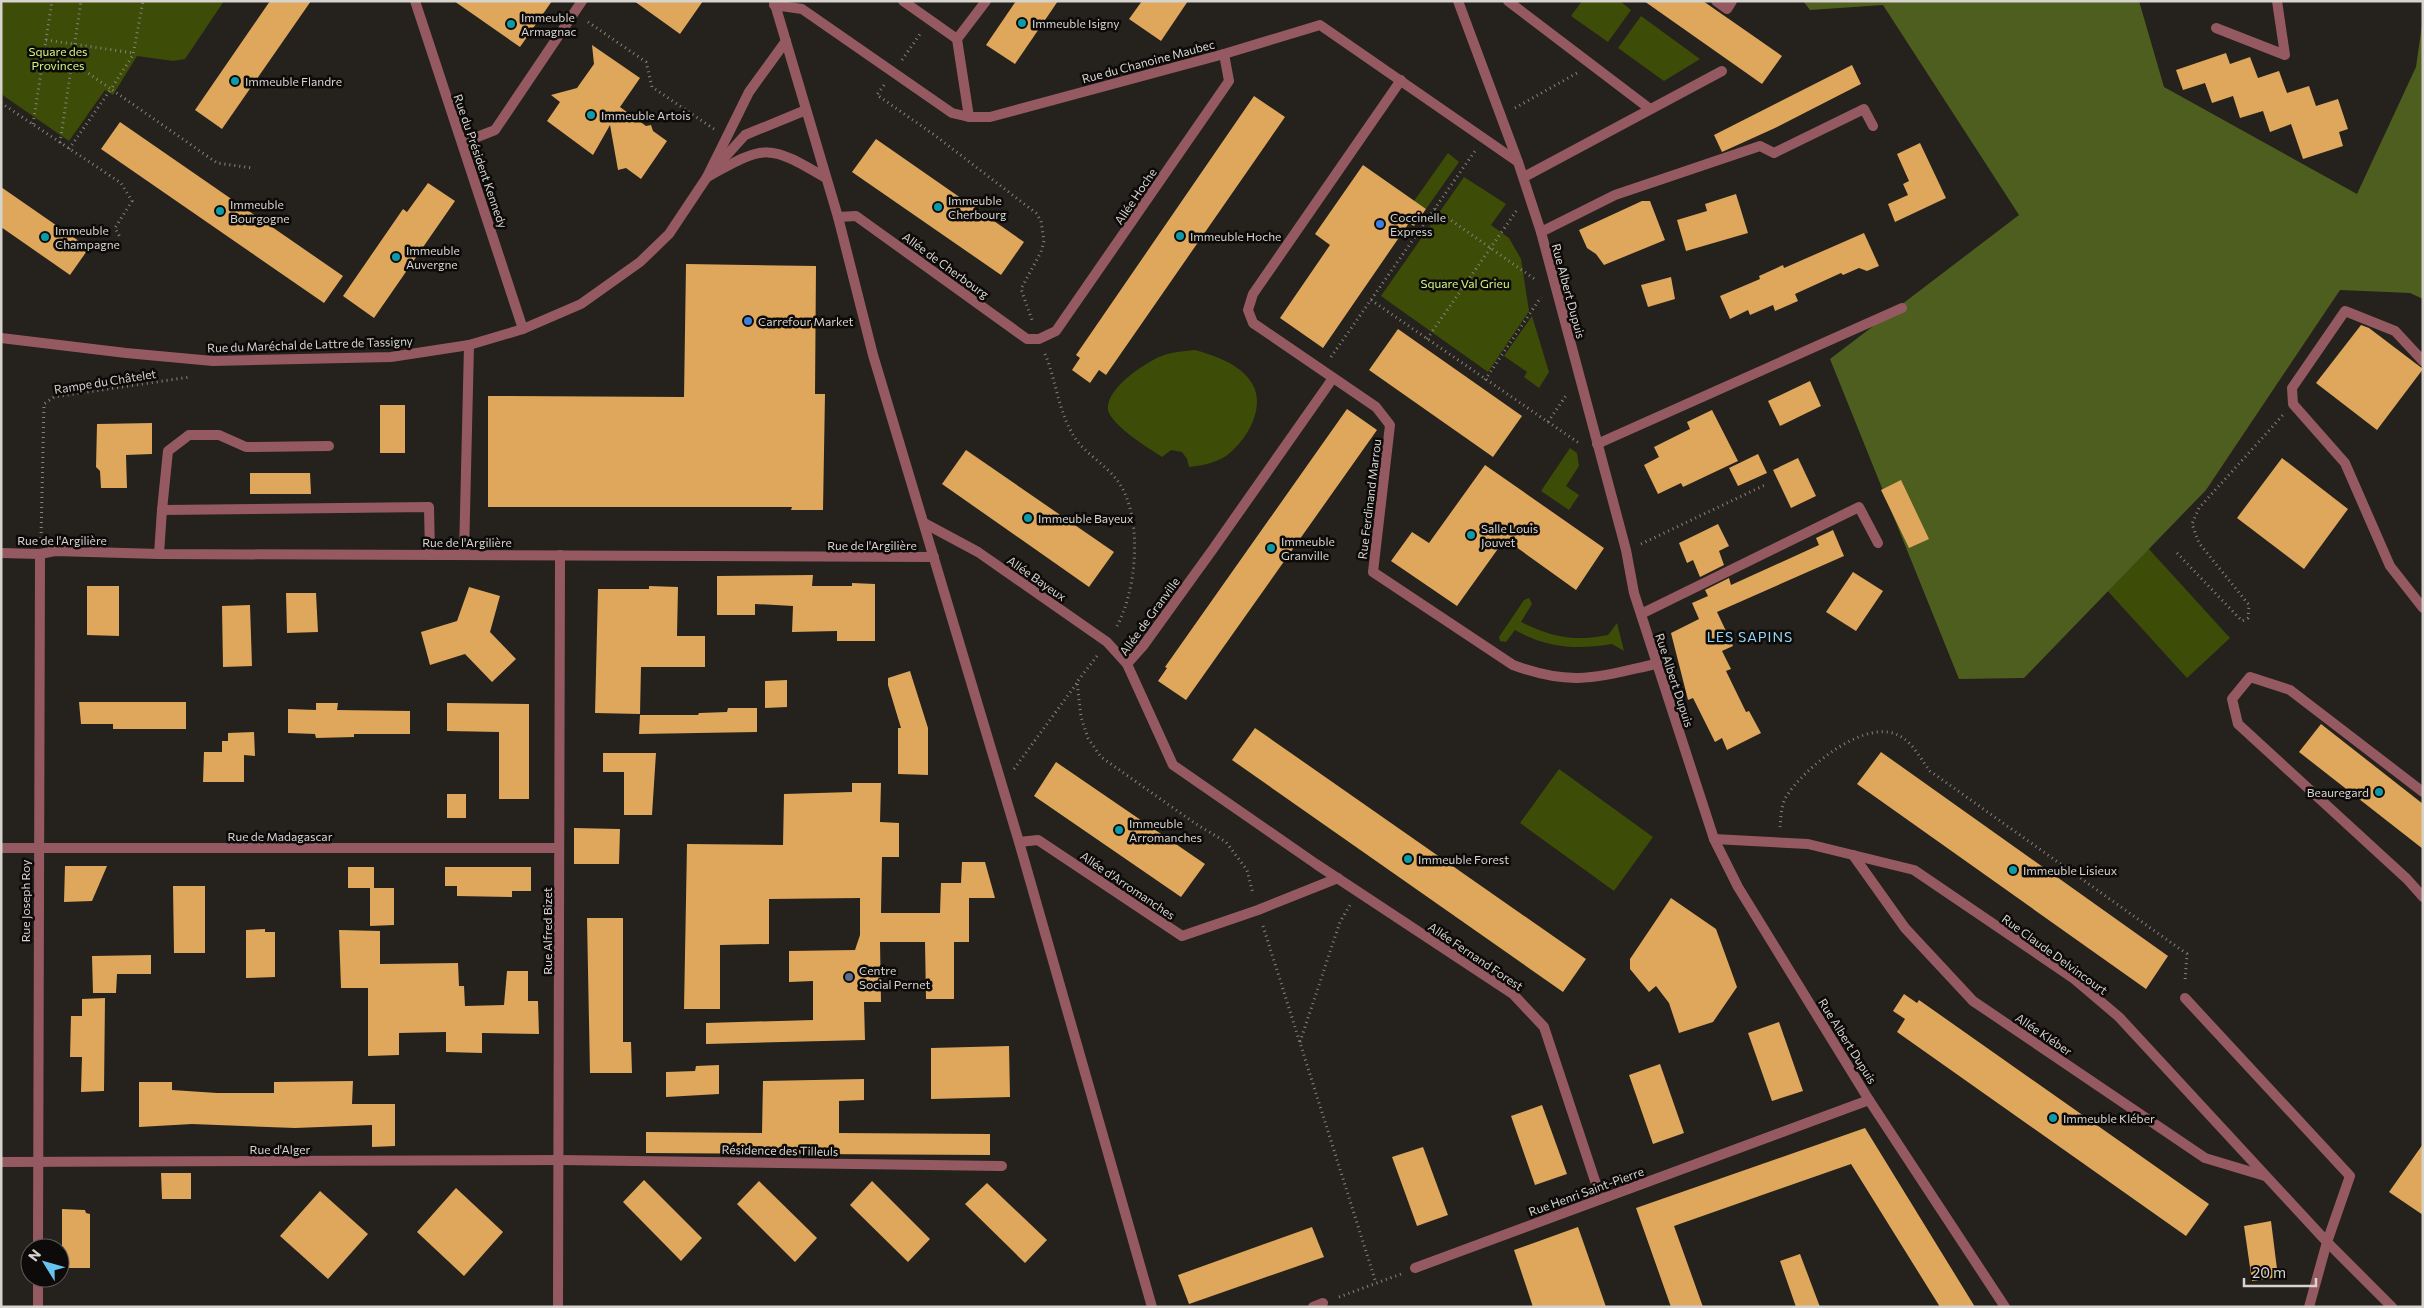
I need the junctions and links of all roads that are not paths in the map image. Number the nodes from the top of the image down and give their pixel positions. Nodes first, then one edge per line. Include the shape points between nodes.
1 (415, 1) edge
2 (582, 1) edge
3 (903, 1) edge
4 (986, 1) edge
5 (1458, 1) edge
6 (1508, 1) edge
7 (1716, 1) edge
8 (1732, 1) edge
9 (2278, 1) edge
10 (774, 3) edge
11 (2216, 28) dead end
12 (958, 39) junction
13 (786, 41) junction
14 (1224, 54) junction
15 (1722, 71) dead end
16 (1401, 80) junction
17 (1650, 109) junction
18 (806, 110) junction
19 (969, 117) junction
20 (1873, 126) dead end
21 (462, 143) junction
22 (1518, 162) junction
23 (1524, 176) junction
24 (708, 178) junction
25 (826, 178) junction
26 (838, 217) junction
27 (1541, 232) junction
28 (1902, 308) dead end
29 (523, 329) junction
30 (1, 338) edge
31 (1039, 340) joint
32 (469, 345) junction
33 (2423, 361) edge
34 (1334, 378) junction
35 (1596, 444) junction
36 (329, 446) dead end
37 (162, 510) junction
38 (924, 523) junction
39 (1878, 543) dead end
40 (1, 553) edge
41 (40, 554) junction
42 (159, 554) junction
43 (430, 555) junction
44 (464, 555) junction
45 (560, 555) junction
46 (934, 558) junction
47 (2423, 608) edge
48 (1641, 614) junction
49 (1128, 664) junction
50 (1656, 664) junction
51 (2423, 792) edge
52 (1714, 839) junction
53 (1019, 842) junction
54 (1, 848) edge
55 (37, 848) junction
56 (559, 848) junction
57 (1853, 855) junction
58 (1338, 878) junction
59 (2423, 897) edge
60 (2185, 998) road end
61 (1869, 1100) junction
62 (558, 1160) junction
63 (1, 1162) edge
64 (38, 1162) junction
65 (1002, 1166) dead end
66 (2266, 1176) junction
67 (1601, 1199) junction
68 (38, 1238) edge
69 (2328, 1242) junction
70 (1416, 1268) road end
71 (38, 1288) edge
72 (38, 1307) edge
73 (558, 1307) edge
74 (1152, 1307) edge
75 (2005, 1307) edge
76 (2309, 1307) edge
77 (2392, 1307) edge

1 - 21 street, Rue du Président Kennedy
2 - 21 street via 495,130
3 - 12 street
4 - 12 street
5 - 22 street, Rue Albert Dupuis
6 - 17 street
7 - 8 street via 1727,9
9 - 11 street via 2285,55
10 - 13 street
10 - 19 street, Rue du Chanoine Maubec via 802,9 952,113
12 - 19 street
13 - 18 street
13 - 24 street, Rue du Maréchal de Lattre de Tassigny via 749,92
14 - 16 street, Rue du Chanoine Maubec via 1320,25
14 - 19 street, Rue du Chanoine Maubec via 990,117
14 - 31 street, Allée Hoche via 1229,82 1056,331
15 - 17 street
16 - 22 street, Rue du Chanoine Maubec
16 - 34 street, Rue Ferdinand Marrou via 1254,294 1248,310 1253,323
17 - 23 street
18 - 24 street, Rue du Maréchal de Lattre de Tassigny via 745,135
18 - 25 street
20 - 27 street via 1864,109 1774,153 1760,146 1615,195
21 - 29 street, Rue du Président Kennedy
22 - 23 street, Rue Albert Dupuis
23 - 27 street, Rue Albert Dupuis
24 - 25 street, Rue du Maréchal de Lattre de Tassigny via 751,154 774,152 790,157
24 - 29 street, Rue du Maréchal de Lattre de Tassigny via 669,234 640,262 581,304
25 - 26 street
26 - 31 street, Allée de Cherbourg via 856,216 1027,339
26 - 38 street via 873,355
27 - 35 street, Rue Albert Dupuis via 1552,291
28 - 35 street
29 - 32 street, Rue du Maréchal de Lattre de Tassigny
30 - 32 street, Rue du Maréchal de Lattre de Tassigny via 213,361 391,357
32 - 44 street
33 - 47 street via 2396,331 2345,311 2292,388 2293,404 2345,463 2390,566
34 - 49 street, Allée de Granville
34 - 50 street, Rue Ferdinand Marrou via 1376,407 1390,425 1373,572 1513,665 1538,674 1588,679
35 - 48 street, Rue Albert Dupuis
36 - 37 street via 246,447 219,435 189,435 168,451
37 - 42 street
37 - 43 street via 428,507
38 - 46 street
38 - 49 street, Allée Bayeux via 978,552 1107,642
39 - 48 street via 1859,507
40 - 41 street, Rue de l'Argilière
41 - 42 street, Rue de l'Argilière via 54,551
41 - 55 street, Rue Joseph Roy
42 - 43 street, Rue de l'Argilière
43 - 44 street, Rue de l'Argilière
44 - 45 street, Rue de l'Argilière
45 - 46 street, Rue de l'Argilière
45 - 56 street, Rue Alfred Bizet
46 - 53 street
48 - 50 street, Rue Albert Dupuis
49 - 58 street, Allée de Granville via 1173,765
50 - 52 street, Rue Albert Dupuis
51 - 59 street via 2290,690 2250,678 2232,700 2238,724
52 - 57 street, Rue Claude Delvincourt via 1808,844
52 - 61 street, Rue Albert Dupuis via 1738,886
53 - 58 street, Allée d'Arromanches via 1038,840 1182,936
53 - 74 street
54 - 55 street, Rue de Madagascar
55 - 56 street, Rue de Madagascar
55 - 64 street, Rue Joseph Roy
56 - 62 street, Rue Alfred Bizet
57 - 66 street, Rue Claude Delvincourt via 1914,870 2073,978 2120,1017
57 - 66 street, Allée Kléber via 1906,928 1973,1001 2205,1158
58 - 67 street, Allée Fernand Forest via 1513,994 1544,1027
60 - 69 street via 2350,1176
61 - 67 street, Rue Henri Saint-Pierre
61 - 75 street, Rue Albert Dupuis
62 - 64 street, Rue d'Alger
62 - 65 street, Résidence des Tilleuls
62 - 73 street, Rue Alfred Bizet
63 - 64 street, Rue d'Alger
64 - 68 street, Rue Joseph Roy
66 - 69 street, Rue Claude Delvincourt
67 - 70 street, Rue Henri Saint-Pierre
69 - 76 street
69 - 77 street, Rue Claude Delvincourt
71 - 72 street

